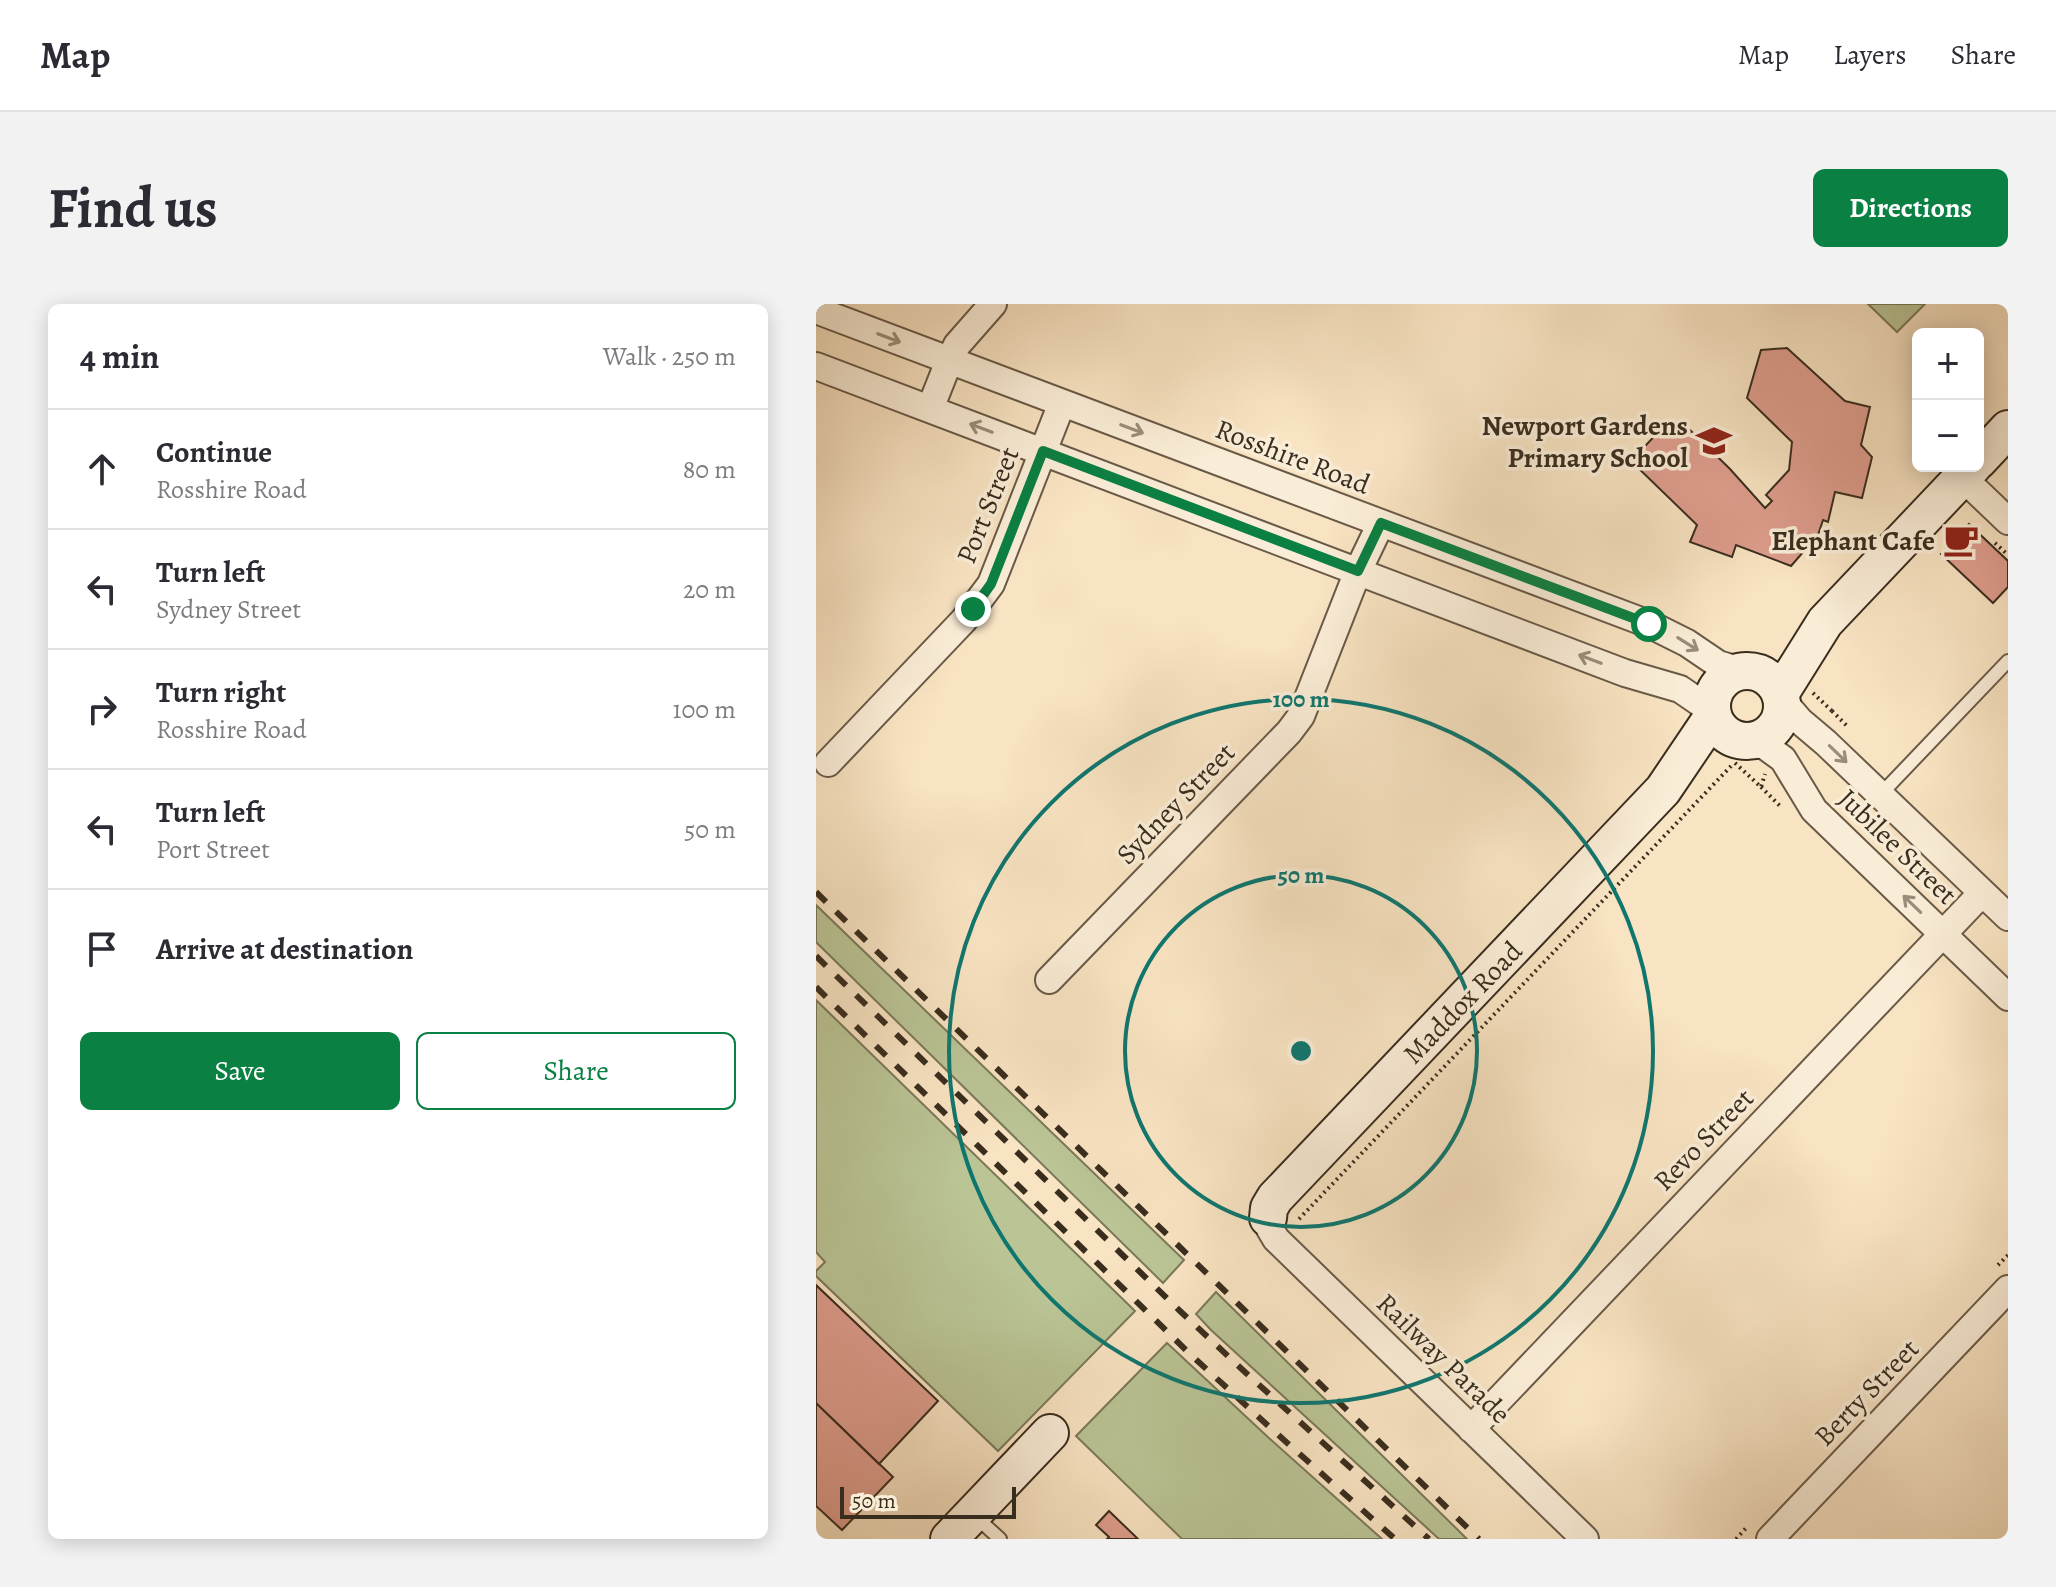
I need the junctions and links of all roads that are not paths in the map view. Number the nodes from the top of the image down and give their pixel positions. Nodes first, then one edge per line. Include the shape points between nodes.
1 (993, 304) edge
2 (816, 310) edge
3 (949, 361) junction
4 (816, 366) edge
5 (1062, 403) junction
6 (930, 409) junction
7 (2008, 429) edge
8 (1043, 451) junction
9 (1984, 454) edge
10 (1967, 472) edge
11 (1974, 472) edge
12 (2008, 521) edge
13 (1381, 523) junction
14 (1358, 571) junction
15 (1825, 622) junction
16 (2008, 661) edge
17 (1744, 671) junction
18 (1790, 698) junction
19 (1713, 713) junction
20 (1746, 754) junction
21 (828, 763) dead end
22 (1663, 790) junction
23 (1880, 795) junction
24 (1982, 893) junction
25 (2008, 917) edge
26 (1942, 934) junction
27 (1049, 980) dead end
28 (2008, 997) edge
29 (1282, 1221) joint
30 (2008, 1289) edge
31 (1471, 1429) junction
32 (1050, 1433) dead end
33 (961, 1526) edge
34 (1000, 1539) edge
35 (1585, 1539) edge
36 (1770, 1539) edge

1 - 3 street via 962,337
2 -> 3 street, Rosshire Road
3 - 5 street, Rosshire Road
3 - 6 street
4 - 6 street
5 - 8 street, Port Street
5 -> 13 street, Rosshire Road
8 -> 6 street
7 - 9 street
8 - 14 street
8 - 21 street, Port Street via 983,597
10 - 15 street
11 - 12 street
13 - 14 street, Sydney Street
13 -> 17 street, Rosshire Road via 1649,624 1718,664
19 -> 14 street via 1680,689
14 - 27 street, Sydney Street via 1301,716 1289,732
15 - 17 street
15 - 18 street
16 - 23 lane
17 - 18 street via 1767,677
17 - 19 street via 1719,685
18 - 20 street via 1775,729
18 -> 23 street, Jubilee Street via 1822,739
19 - 20 street
19 - 22 street, Maddox Road
20 - 22 street, Maddox Road
26 -> 20 street, Jubilee Street via 1814,810 1790,768
22 - 29 street, Maddox Road via 1275,1198 1269,1208
23 - 24 street, Jubilee Street
24 - 25 street, Jubilee Street
24 - 26 street, Revo Street
26 - 28 street, Jubilee Street
26 - 31 street, Revo Street
29 - 31 street, Railway Parade via 1270,1229 1276,1239
30 - 36 street, Berty Street
31 - 35 street, Railway Parade
32 - 33 street
33 - 34 lane

